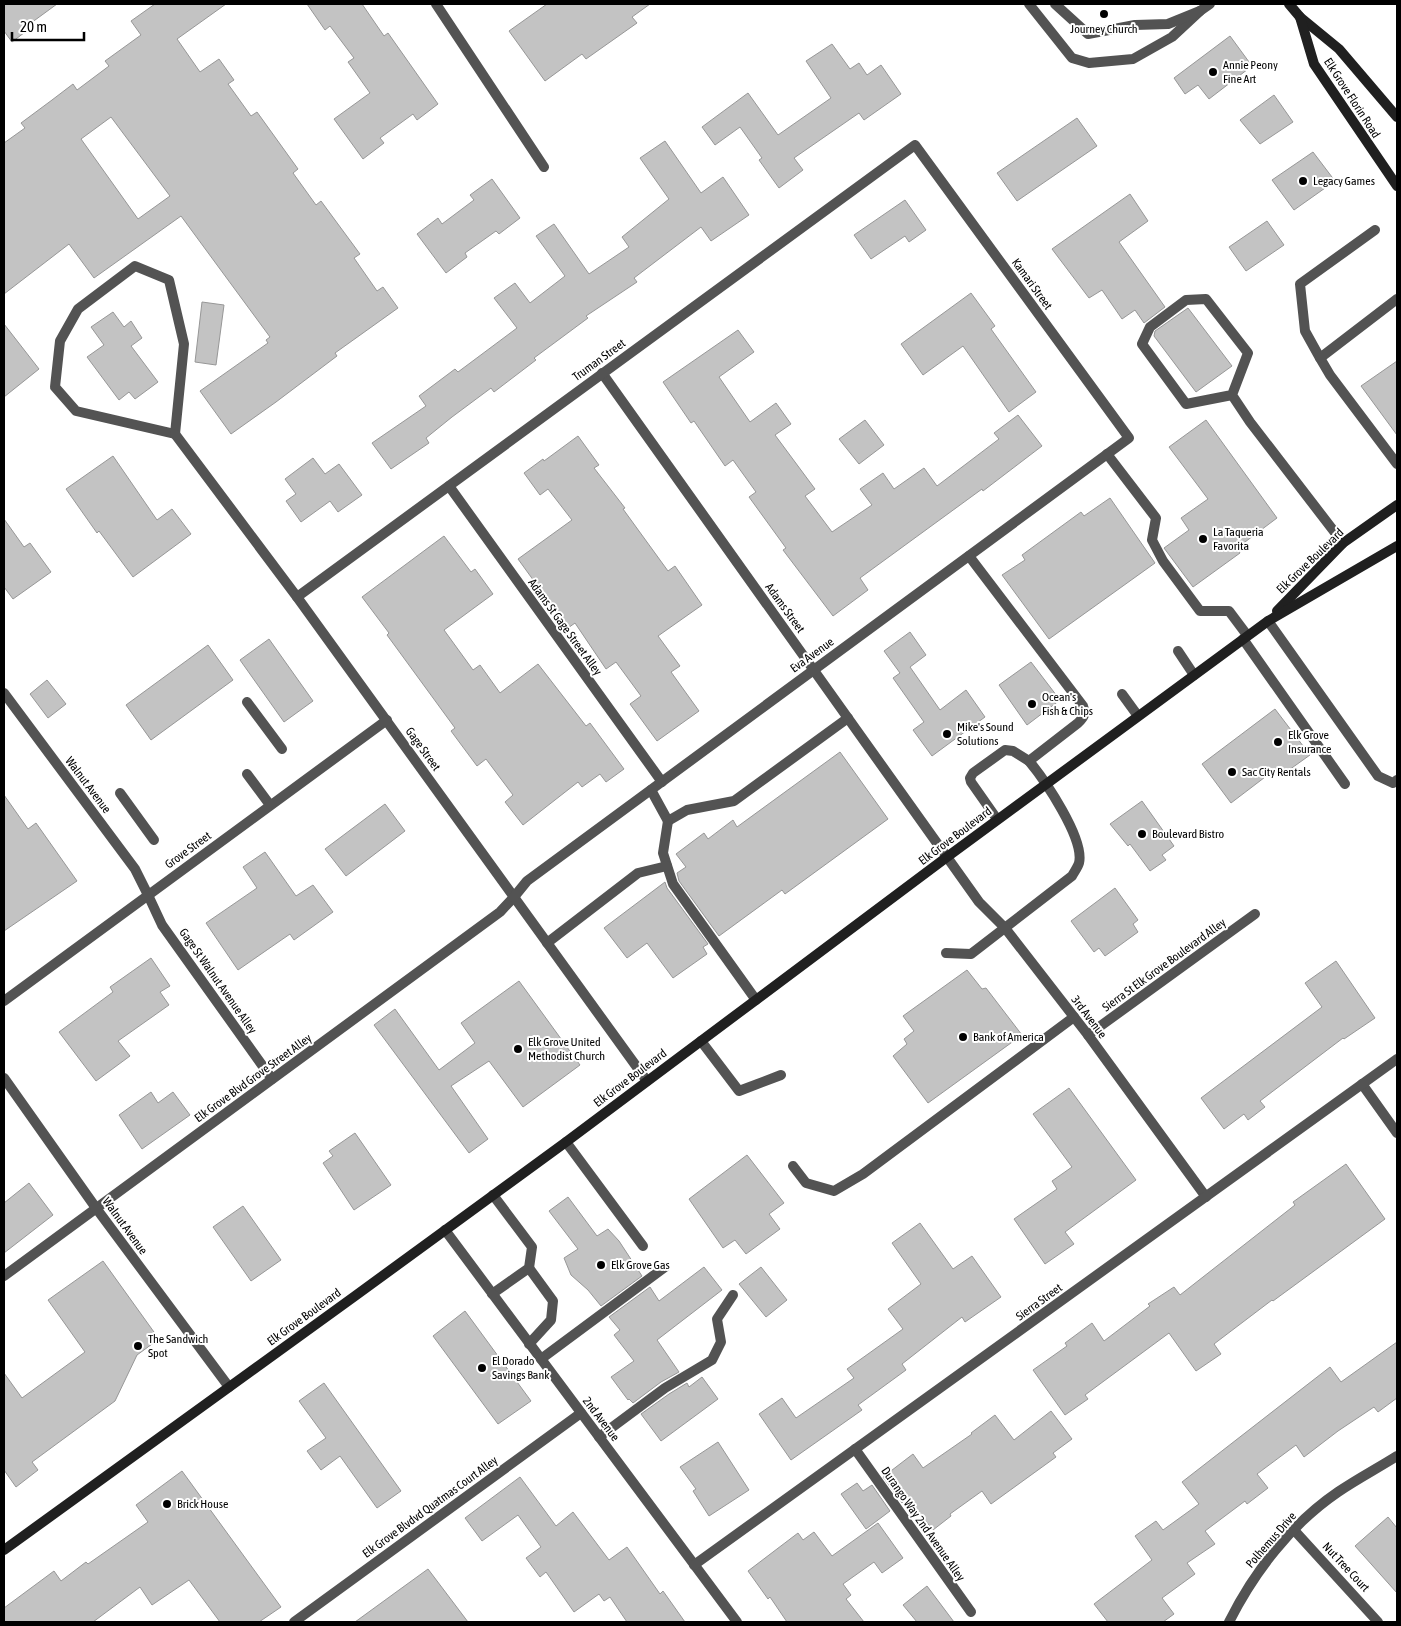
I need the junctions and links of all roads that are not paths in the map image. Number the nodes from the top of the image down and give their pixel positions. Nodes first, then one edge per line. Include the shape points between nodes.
1 (436, 4) edge
2 (1029, 4) edge
3 (1055, 4) edge
4 (1210, 4) edge
5 (1289, 4) edge
6 (1200, 12) junction
7 (1300, 18) junction
8 (1397, 117) edge
9 (915, 145) joint
10 (544, 167) dead end
11 (1397, 186) edge
12 (1375, 230) dead end
13 (1397, 299) edge
14 (1320, 358) junction
15 (602, 374) junction
16 (1232, 395) junction
17 (175, 434) junction
18 (1129, 438) joint
19 (1107, 454) junction
20 (1397, 464) edge
21 (448, 486) junction
22 (1397, 504) edge
23 (1343, 543) junction
24 (1397, 546) edge
25 (969, 556) junction
26 (297, 596) junction
27 (1268, 621) junction
28 (1245, 637) junction
29 (1178, 651) dead end
30 (814, 670) junction
31 (1194, 675) junction
32 (4, 693) edge
33 (1122, 694) dead end
34 (247, 702) dead end
35 (1138, 716) junction
36 (848, 718) junction
37 (386, 720) junction
38 (282, 749) dead end
39 (1030, 761) junction
40 (247, 774) dead end
41 (1397, 780) edge
42 (662, 782) junction
43 (1047, 783) junction
44 (1345, 784) dead end
45 (651, 790) junction
46 (120, 792) dead end
47 (270, 805) junction
48 (998, 820) junction
49 (668, 821) junction
50 (154, 840) dead end
51 (947, 857) junction
52 (667, 866) junction
53 (148, 895) junction
54 (514, 896) junction
55 (1255, 914) dead end
56 (1005, 928) junction
57 (547, 943) junction
58 (946, 953) dead end
59 (756, 1000) junction
60 (4, 1001) edge
61 (1074, 1018) junction
62 (1088, 1035) junction
63 (701, 1041) junction
64 (1397, 1059) edge
65 (781, 1075) dead end
66 (4, 1078) edge
67 (272, 1079) junction
68 (647, 1081) junction
69 (1362, 1084) junction
70 (1397, 1133) edge
71 (566, 1142) junction
72 (793, 1166) dead end
73 (493, 1195) junction
74 (1206, 1197) junction
75 (96, 1208) junction
76 (444, 1230) junction
77 (642, 1246) dead end
78 (665, 1267) dead end
79 (529, 1268) junction
80 (4, 1276) edge
81 (492, 1294) junction
82 (733, 1295) dead end
83 (529, 1344) junction
84 (541, 1359) junction
85 (229, 1386) junction
86 (581, 1413) junction
87 (599, 1437) junction
88 (855, 1449) junction
89 (1397, 1456) edge
90 (1294, 1530) junction
91 (4, 1550) edge
92 (694, 1565) junction
93 (971, 1612) dead end
94 (294, 1622) edge
95 (737, 1622) edge
96 (1229, 1622) edge
97 (1378, 1622) edge

1 - 10 street
2 - 6 street via 1072,58 1089,63 1133,59 1172,37
3 - 6 street via 1088,34 1135,24 1168,24
4 - 6 street
5 - 7 main road, Elk Grove Florin Road
7 - 8 main road, Elk Grove Florin Road via 1339,48
7 - 11 main road, Elk Grove Florin Road via 1314,64
9 - 15 street, Truman Street
9 - 18 street, Kamari Street
12 - 14 street via 1300,284 1305,331
13 - 14 street
14 - 20 street
15 - 21 street, Truman Street
15 - 30 street, Adams Street
16 - 16 street via 1186,404 1142,344 1150,327 1186,300 1206,299 1248,352
16 - 23 street
17 - 17 street via 76,411 55,387 60,341 78,309 136,266 169,280 184,344
17 - 26 street, Gage Street
18 - 19 street, Eva Avenue
19 - 25 street, Eva Avenue
19 - 28 street via 1156,518 1152,540 1163,561 1200,611 1229,611
21 - 26 street, Truman Street
21 - 42 street, Adams St Gage Street Alley
22 - 23 main road, Elk Grove Boulevard
23 - 27 main road, Elk Grove Boulevard
24 - 27 main road, Elk Grove Boulevard
25 - 30 street, Eva Avenue
25 - 39 street via 1085,712 1084,718
26 - 37 street, Gage Street
27 - 28 main road, Elk Grove Boulevard
27 - 41 street via 1378,776 1392,783
28 - 31 main road, Elk Grove Boulevard
28 - 44 street
29 - 31 street
30 - 36 street, Adams Street
30 - 42 street, Eva Avenue
31 - 35 main road, Elk Grove Boulevard
32 - 53 street, Walnut Avenue via 135,869
33 - 35 street
34 - 38 street
35 - 43 main road, Elk Grove Boulevard
36 - 49 street via 734,800 687,810
36 - 51 street, Adams Street
37 - 47 street, Grove Street
37 - 54 street, Gage Street
39 - 43 street
39 - 48 street via 1005,750 970,778
40 - 47 street
42 - 45 street, Eva Avenue
43 - 48 main road, Elk Grove Boulevard
43 - 56 street via 1076,836 1080,862 1072,876
45 - 49 street
45 - 54 street, Eva Avenue via 527,881
46 - 50 street
47 - 53 street, Grove Street
48 - 51 main road, Elk Grove Boulevard
49 - 52 street via 663,853
51 - 56 street, 3rd Avenue via 979,902
51 - 59 main road, Elk Grove Boulevard
52 - 57 street via 638,873
52 - 59 street via 672,884
53 - 60 street, Grove Street
53 - 67 street, Gage St Walnut Avenue Alley via 162,925
54 - 57 street, Gage Street
54 - 67 street, Elk Grove Blvd Grove Street Alley via 500,912
55 - 62 street, Sierra St Elk Grove Boulevard Alley
56 - 58 street via 971,954
56 - 61 street, 3rd Avenue
57 - 68 street, Gage Street
59 - 63 main road, Elk Grove Boulevard
61 - 62 street, 3rd Avenue
61 - 72 street via 863,1174 834,1191 806,1183
62 - 74 street, 3rd Avenue
63 - 65 street via 739,1091
63 - 68 main road, Elk Grove Boulevard
64 - 69 street, Sierra Street
66 - 75 street, Walnut Avenue
67 - 75 street, Elk Grove Blvd Grove Street Alley
68 - 71 main road, Elk Grove Boulevard
69 - 70 street
69 - 74 street, Sierra Street
71 - 73 main road, Elk Grove Boulevard
71 - 77 street
73 - 76 main road, Elk Grove Boulevard
73 - 79 street via 532,1247
74 - 88 street, Sierra Street
75 - 80 street, Elk Grove Blvd Grove Street Alley
75 - 85 street, Walnut Avenue
76 - 81 street, 2nd Avenue
76 - 85 main road, Elk Grove Boulevard
78 - 84 street
79 - 81 street
79 - 83 street via 553,1301 551,1320
81 - 83 street, 2nd Avenue
82 - 87 street via 717,1319 721,1342 712,1360 665,1388
83 - 84 street, 2nd Avenue
84 - 86 street, 2nd Avenue
85 - 91 main road, Elk Grove Boulevard
86 - 87 street, 2nd Avenue
86 - 94 street, Elk Grove Blvdvd Quatmas Court Alley
87 - 92 street, 2nd Avenue
88 - 92 street, Sierra Street
88 - 93 street, Durango Way 2nd Avenue Alley
89 - 90 street, Polhemus Drive via 1338,1492
90 - 96 street, Polhemus Drive via 1252,1582
90 - 97 street, Nut Tree Court
92 - 95 street, 2nd Avenue

